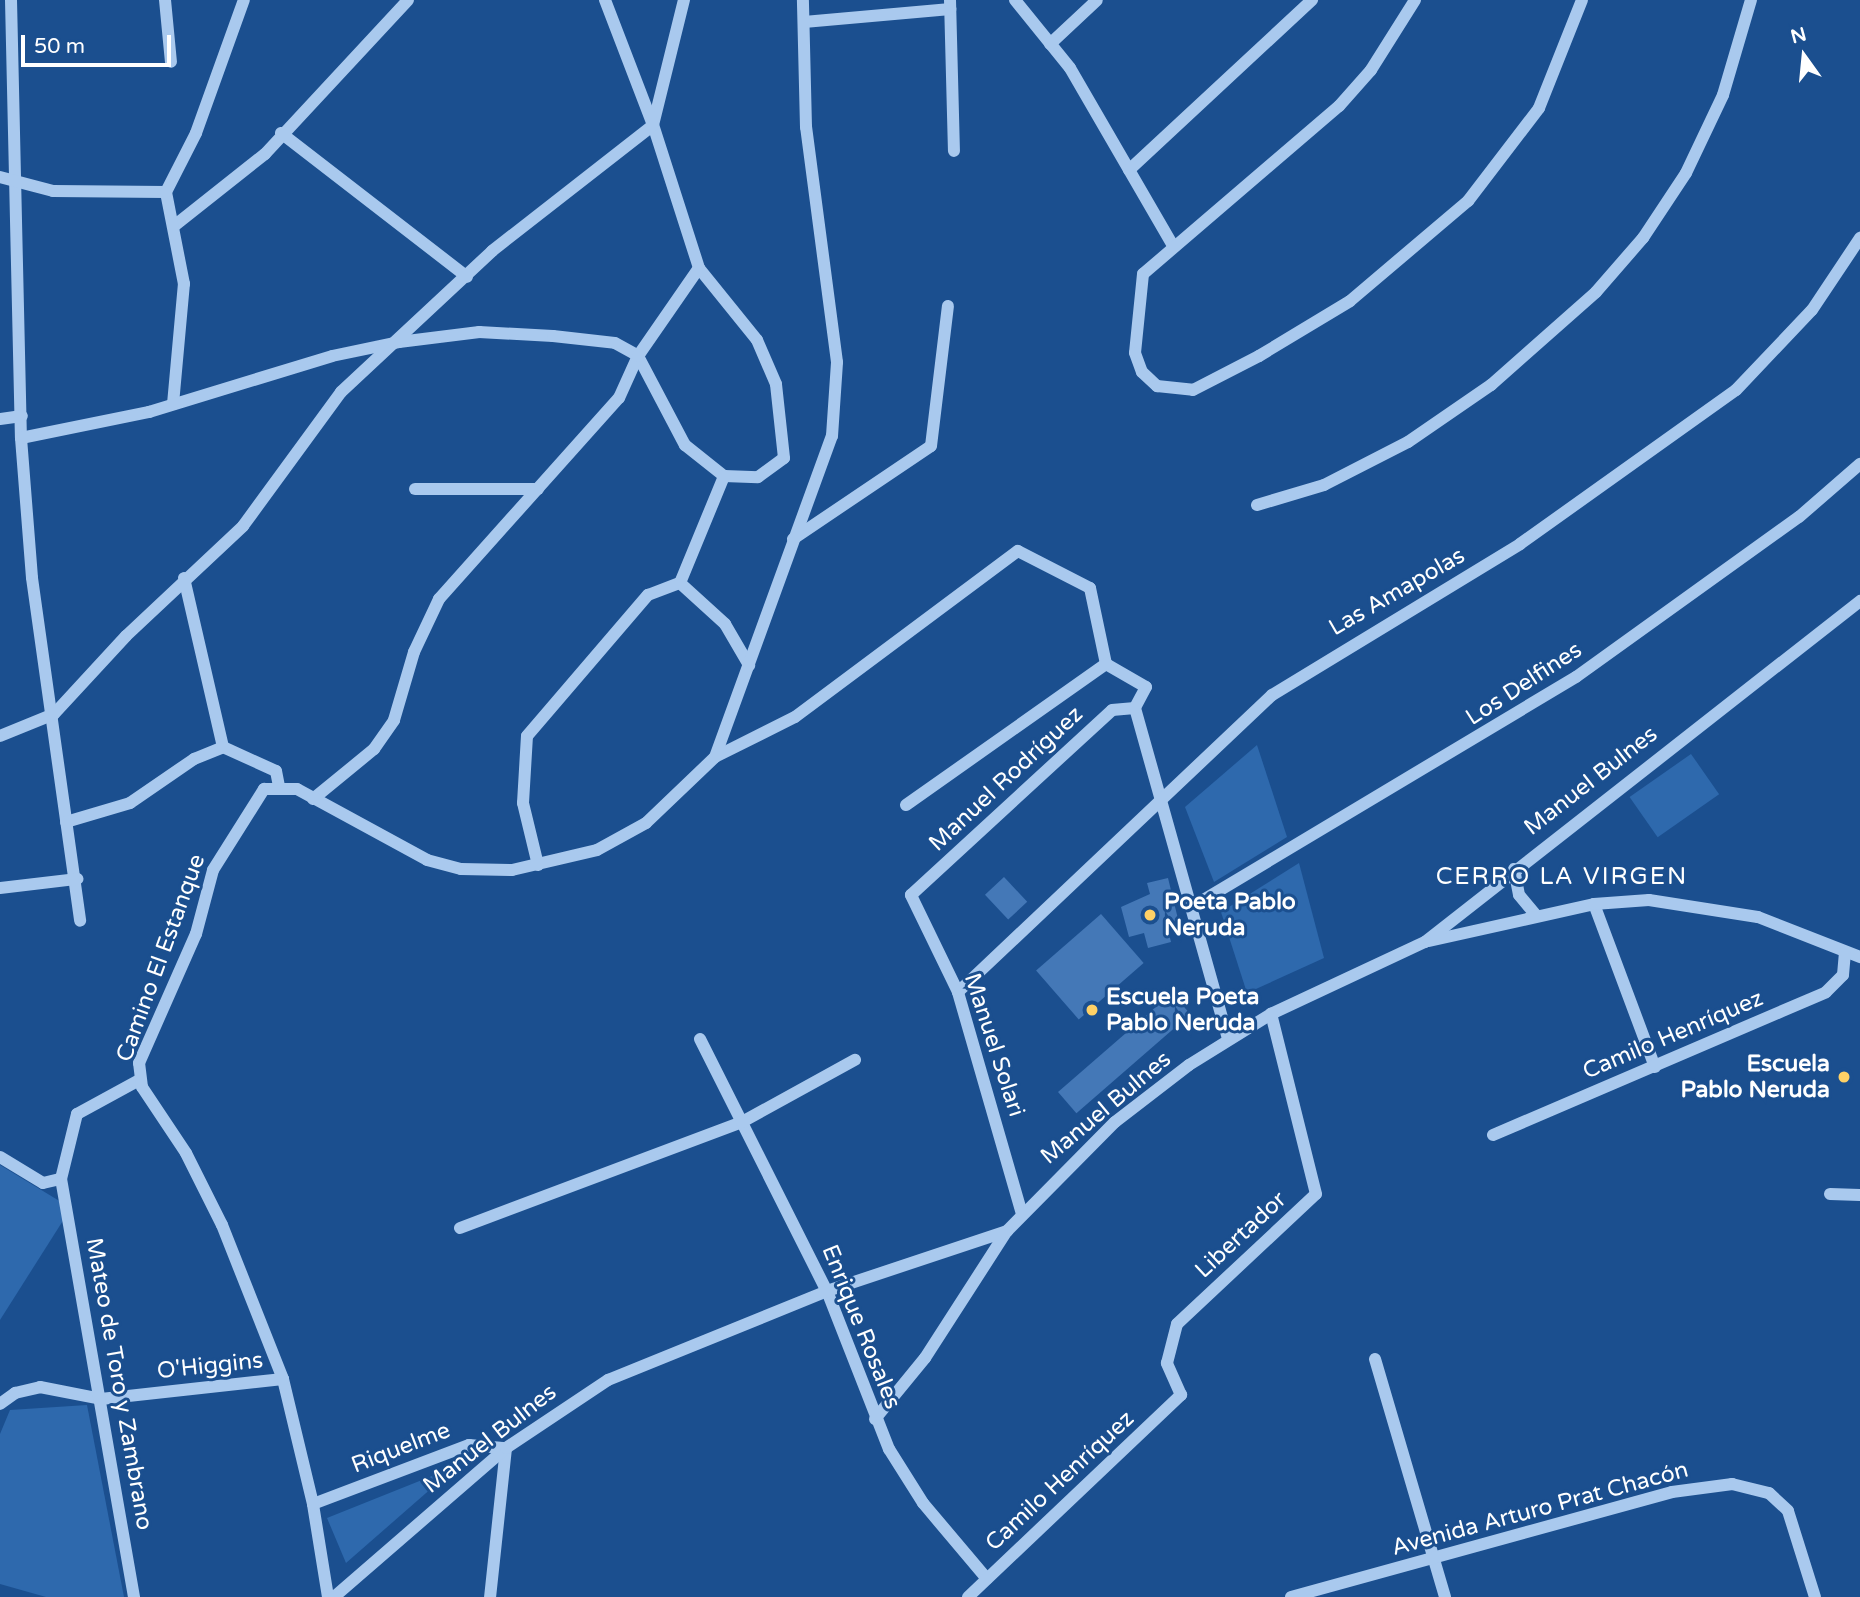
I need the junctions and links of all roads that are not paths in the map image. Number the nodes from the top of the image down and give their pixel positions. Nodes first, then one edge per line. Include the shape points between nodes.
1 (11, 0) edge
2 (165, 0) edge
3 (244, 0) edge
4 (408, 0) edge
5 (605, 0) edge
6 (684, 0) edge
7 (803, 0) edge
8 (1015, 0) edge
9 (1097, 0) edge
10 (1312, 0) edge
11 (1415, 0) edge
12 (1581, 0) edge
13 (1751, 0) edge
14 (950, 5) edge
15 (804, 22) junction
16 (1050, 44) junction
17 (171, 62) dead end
18 (653, 125) junction
19 (281, 133) junction
20 (954, 151) dead end
21 (1129, 170) junction
22 (0, 177) edge
23 (18, 180) junction
24 (166, 192) junction
25 (174, 226) junction
26 (1860, 238) edge
27 (1173, 246) junction
28 (699, 268) junction
29 (467, 277) junction
30 (948, 306) dead end
31 (392, 344) junction
32 (638, 356) junction
33 (173, 404) junction
34 (22, 416) junction
35 (0, 419) edge
36 (21, 438) junction
37 (1860, 464) edge
38 (724, 476) junction
39 (415, 489) dead end
40 (538, 489) junction
41 (1257, 505) dead end
42 (793, 540) junction
43 (184, 579) junction
44 (680, 583) junction
45 (1860, 601) edge
46 (1106, 664) junction
47 (749, 665) junction
48 (1135, 708) junction
49 (54, 714) junction
50 (0, 736) edge
51 (223, 747) junction
52 (715, 757) junction
53 (279, 786) junction
54 (1160, 796) junction
55 (313, 799) junction
56 (906, 805) dead end
57 (66, 822) junction
58 (538, 865) junction
59 (1514, 869) junction
60 (77, 879) junction
61 (0, 888) edge
62 (911, 895) joint
63 (1594, 904) junction
64 (1191, 908) junction
65 (1536, 915) junction
66 (80, 920) dead end
67 (1425, 942) junction
68 (1845, 952) junction
69 (1860, 957) edge
70 (958, 992) junction
71 (1271, 1014) junction
72 (700, 1039) dead end
73 (1228, 1039) junction
74 (855, 1060) dead end
75 (1655, 1067) junction
76 (139, 1080) junction
77 (742, 1122) junction
78 (1493, 1135) dead end
79 (0, 1157) edge
80 (61, 1179) junction
81 (1830, 1194) dead end
82 (1860, 1195) edge
83 (1022, 1214) junction
84 (460, 1228) dead end
85 (1007, 1231) junction
86 (827, 1290) junction
87 (1375, 1359) dead end
88 (283, 1379) junction
89 (1181, 1395) joint
90 (101, 1399) junction
91 (0, 1404) edge
92 (875, 1419) junction
93 (506, 1448) junction
94 (313, 1504) junction
95 (1434, 1557) junction
96 (987, 1579) junction
97 (134, 1597) edge
98 (328, 1597) edge
99 (334, 1597) edge
100 (490, 1597) edge
101 (968, 1597) edge
102 (1291, 1597) edge
103 (1446, 1597) edge
104 (1815, 1597) edge

1 - 23 street
2 - 17 street
3 - 24 street via 196,133
4 - 19 street
5 - 18 street
6 - 18 street
7 - 15 street
8 - 16 street
9 - 16 street
10 - 21 street
11 - 27 street via 1371,69 1339,106 1256,183
12 - 27 street via 1539,108 1468,201 1350,301 1259,356 1184,392 1149,380 1135,353 1139,281
13 - 41 street via 1723,95 1686,173 1643,238 1597,292 1491,385 1408,442 1324,485
14 - 15 street
14 - 20 street
15 - 42 street via 806,127 837,362 832,436
16 - 21 street
18 - 28 street
18 - 29 street via 530,220
19 - 25 street via 265,153
19 - 29 street
21 - 27 street
22 - 23 street
23 - 24 street via 52,191
23 - 34 street
24 - 25 street
25 - 33 street via 184,284
26 - 54 street, Las Amapolas via 1788,338 1708,413 1520,544 1299,674
28 - 32 street
28 - 38 street via 757,340 776,384 785,427 784,458 758,477
29 - 31 street
30 - 42 street via 931,446
31 - 32 street via 491,333 615,343
31 - 33 street
31 - 43 street via 341,392 243,526
32 - 38 street via 685,445
32 - 40 street via 619,398
33 - 36 street
34 - 35 street
34 - 36 street
36 - 49 street via 32,578
37 - 64 street, Los Delfines via 1798,517 1576,677
38 - 44 street
39 - 40 street
40 - 55 street via 439,599 414,652 394,720 374,749
42 - 47 street
43 - 49 street
43 - 51 street
44 - 47 street via 725,624
44 - 58 street via 648,595 527,736 523,803
45 - 59 street, Manuel Bulnes
46 - 48 street via 1146,687
46 - 52 street via 1090,588 1018,551 795,717
46 - 56 street
47 - 52 street
48 - 54 street
48 - 62 street, Manuel Rodríguez via 1112,710
49 - 50 street
49 - 57 street
51 - 53 street via 276,771
51 - 57 street via 194,759 130,803
52 - 58 street via 646,823 597,850
53 - 55 street
53 - 76 street, Camino El Estanque via 255,796 213,870 196,934 139,1063
54 - 64 street
54 - 70 street, Las Amapolas
55 - 58 street via 443,865 512,870
57 - 60 street
59 - 65 street via 1519,895
59 - 67 street, Manuel Bulnes
60 - 61 street
60 - 66 street
62 - 70 street, Manuel Solari
63 - 65 street
63 - 68 street via 1649,900 1704,905 1758,917
63 - 75 street
64 - 73 street
65 - 67 street
67 - 71 street, Manuel Bulnes
68 - 69 street
68 - 75 street, Camilo Henríquez via 1843,975 1826,992
70 - 83 street, Manuel Solari
71 - 73 street, Manuel Bulnes
71 - 89 street, Libertador via 1316,1194 1177,1324 1167,1363
72 - 77 street, Enrique Rosales
73 - 83 street, Manuel Bulnes via 1115,1122
74 - 77 street
75 - 78 street, Camilo Henríquez
76 - 80 street via 77,1114
76 - 88 street, Camino El Estanque via 204,1185
77 - 84 street
77 - 86 street, Enrique Rosales
79 - 80 street via 43,1183
80 - 90 street, Mateo de Toro y Zambrano
81 - 82 street
83 - 85 street, Manuel Bulnes
85 - 86 street, Manuel Bulnes
85 - 92 street, Manuel Bulnes via 925,1358
86 - 92 street, Enrique Rosales
86 - 93 street, Manuel Bulnes via 608,1380
87 - 95 street
88 - 90 street, O'Higgins
88 - 94 street, Camino El Estanque
89 - 96 street, Camilo Henríquez
90 - 91 street, O'Higgins via 40,1387 15,1393
90 - 97 street, Mateo de Toro y Zambrano
92 - 96 street, Enrique Rosales via 911,1485
93 - 94 street, Riquelme via 469,1445
93 - 99 street, Manuel Bulnes
93 - 100 street
94 - 98 street, Camino El Estanque
95 - 102 street, Avenida Arturo Prat Chacón
95 - 103 street
95 - 104 street, Avenida Arturo Prat Chacón via 1672,1492 1745,1484 1769,1493 1788,1511
96 - 101 street, Camilo Henríquez

